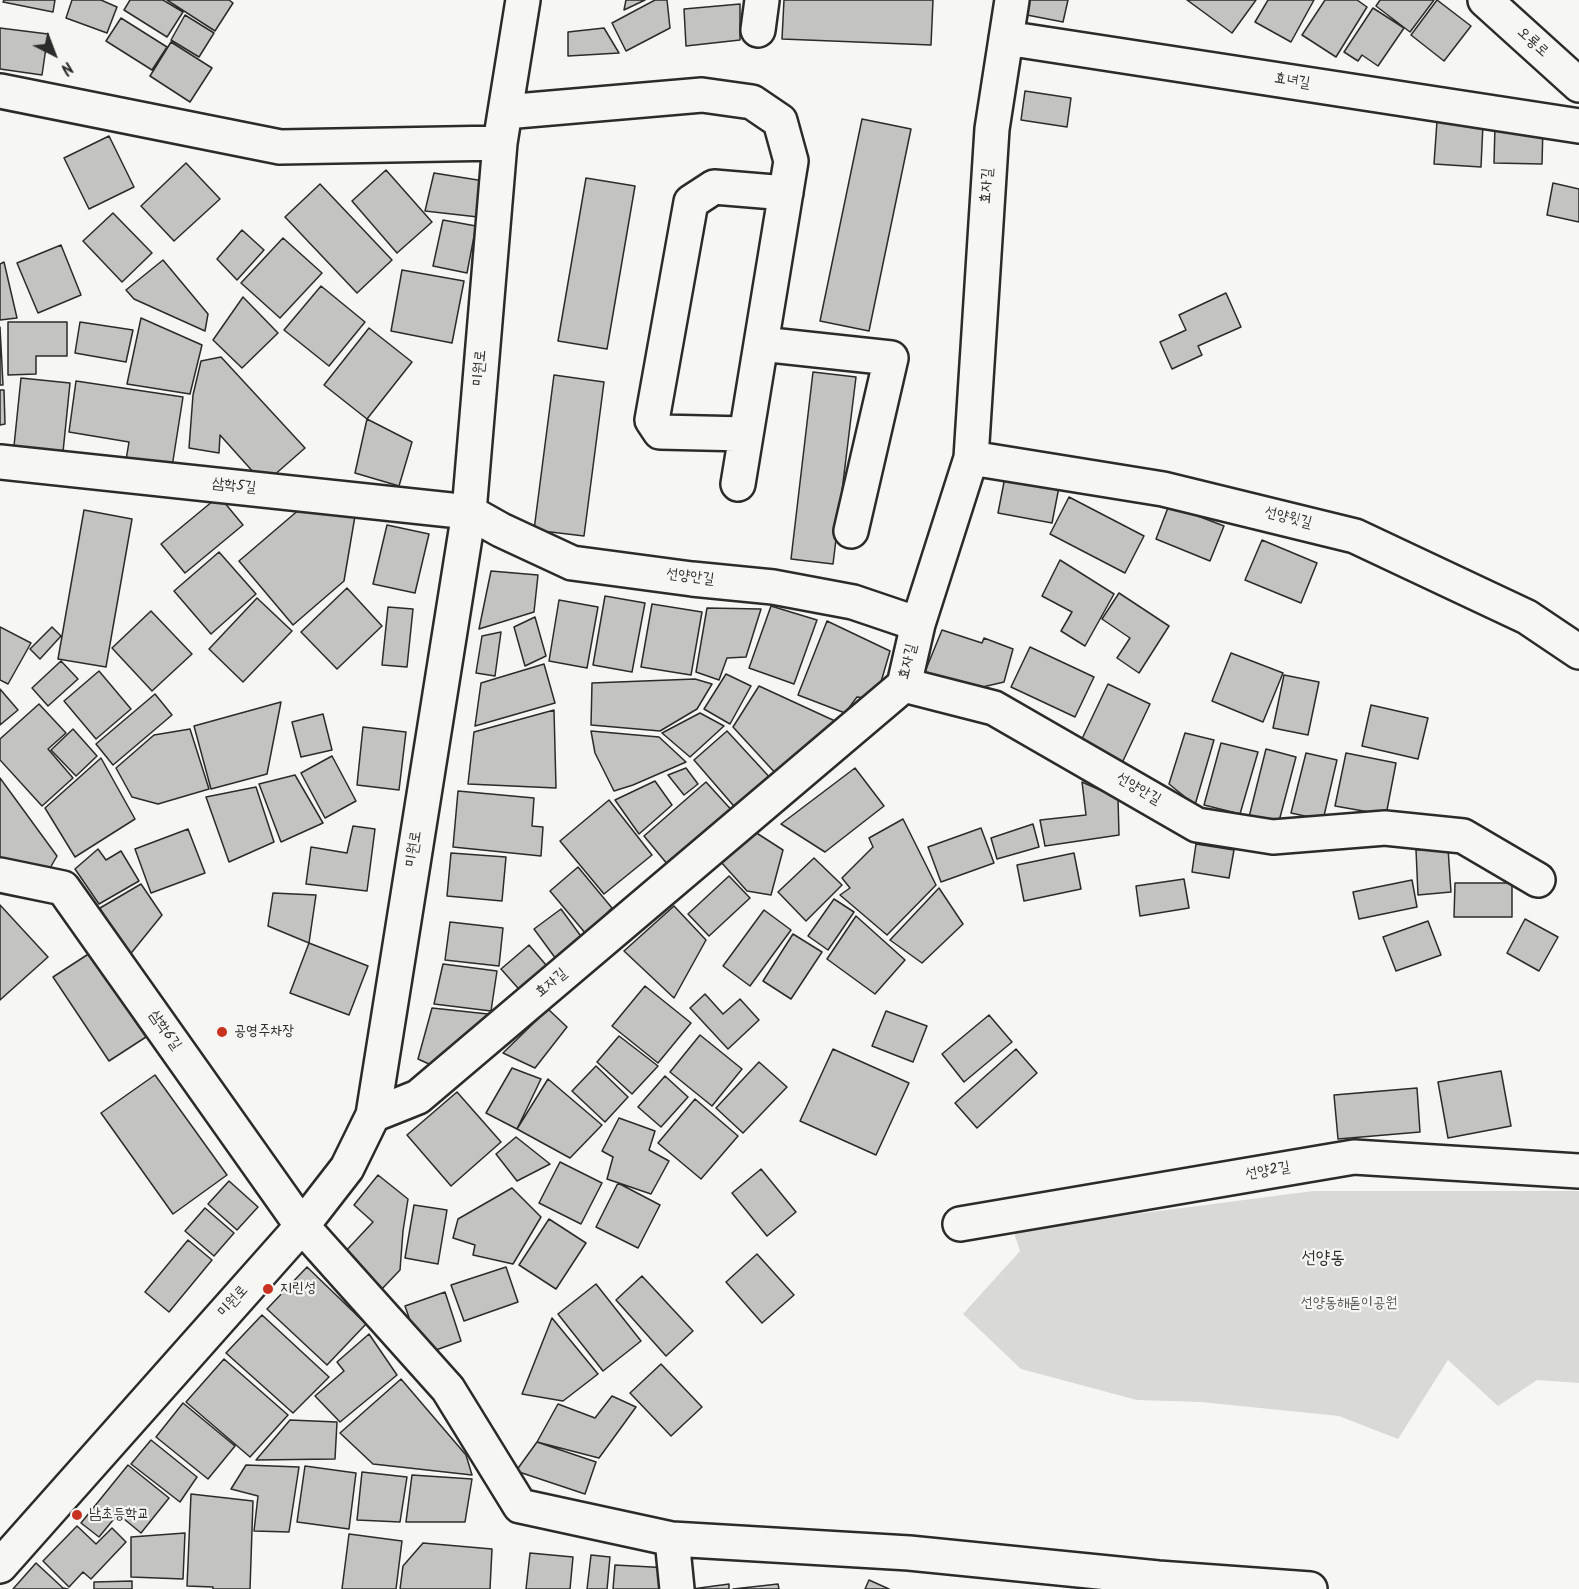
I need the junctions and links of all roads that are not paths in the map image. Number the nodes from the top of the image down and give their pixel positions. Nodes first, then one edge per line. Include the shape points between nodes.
1 (523, 0) edge
2 (1012, 0) edge
3 (1485, 0) edge
4 (1006, 38) junction
5 (1579, 85) edge
6 (0, 91) edge
7 (1579, 126) edge
8 (503, 127) junction
9 (786, 193) junction
10 (761, 344) junction
11 (746, 434) junction
12 (971, 458) junction
13 (0, 462) edge
14 (738, 484) dead end
15 (469, 512) junction
16 (852, 531) dead end
17 (918, 624) junction
18 (1579, 652) edge
19 (904, 685) junction
20 (0, 875) edge
21 (1538, 880) dead end
22 (373, 1115) junction
23 (1579, 1171) edge
24 (960, 1224) dead end
25 (302, 1226) junction
26 (672, 1539) junction
27 (0, 1566) edge
28 (677, 1589) edge
29 (1310, 1589) edge

1 - 8 street, 미원로
2 - 4 street, 효자길
3 - 5 street, 오룡로
4 - 7 street, 효녀길
4 - 12 street, 효자길 via 992,129
6 - 8 street via 280,147
8 - 9 street via 702,95 752,102 780,121 791,161
8 - 15 street, 미원로
9 - 10 street
9 - 11 street via 714,187 691,202 652,420 660,432
10 - 11 street
10 - 16 street via 891,358
11 - 14 street
12 - 17 street, 효자길
12 - 18 street, 선양윗길 via 1163,489 1355,536 1527,617
13 - 15 street, 삼학5길
15 - 17 street, 선양안길 via 572,563 773,587 854,602
15 - 22 street, 미원로
17 - 19 street, 효자길
19 - 21 street, 선양안길 via 994,708 1197,825 1273,837 1385,828 1463,836
19 - 22 street, 효자길 via 418,1097
20 - 25 street, 삼학6길 via 63,888
22 - 25 street, 미원로 via 347,1168
23 - 24 street, 선양2길 via 1354,1157
25 - 26 street, 삼학6길 via 448,1389 520,1506
25 - 27 street, 미원로
26 - 28 street
26 - 29 street, 삼학6길 via 909,1553

